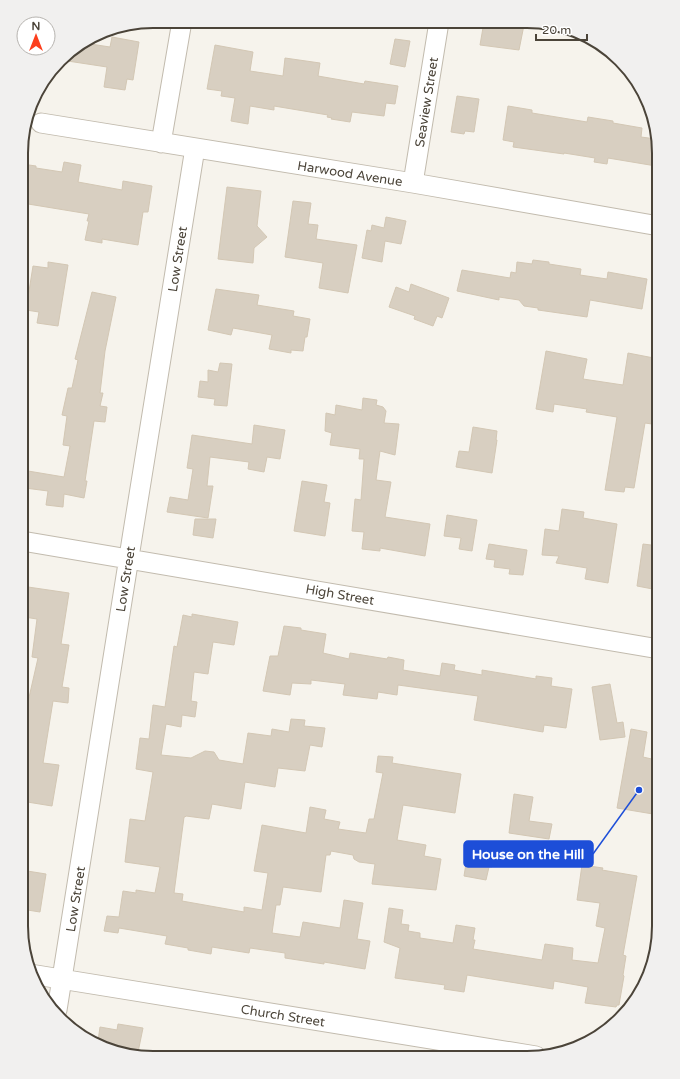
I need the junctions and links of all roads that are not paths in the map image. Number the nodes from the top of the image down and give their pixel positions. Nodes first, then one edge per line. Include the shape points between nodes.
1 (181, 28) edge
2 (438, 28) edge
3 (41, 123) dead end
4 (161, 143) junction
5 (195, 148) junction
6 (412, 183) junction
7 (652, 225) edge
8 (28, 541) edge
9 (128, 558) junction
10 (652, 648) edge
11 (38, 975) edge
12 (62, 980) junction
13 (58, 1006) edge
14 (505, 1051) edge

1 - 4 street
2 - 6 street, Seaview Street
3 - 4 street, Harwood Avenue
4 - 5 street, Harwood Avenue
5 - 6 street, Harwood Avenue
5 - 9 street, Low Street
6 - 7 street, Harwood Avenue
8 - 9 street, High Street
9 - 10 street, High Street
9 - 12 street, Low Street
11 - 12 street, Church Street
12 - 13 street, Low Street
12 - 14 street, Church Street

